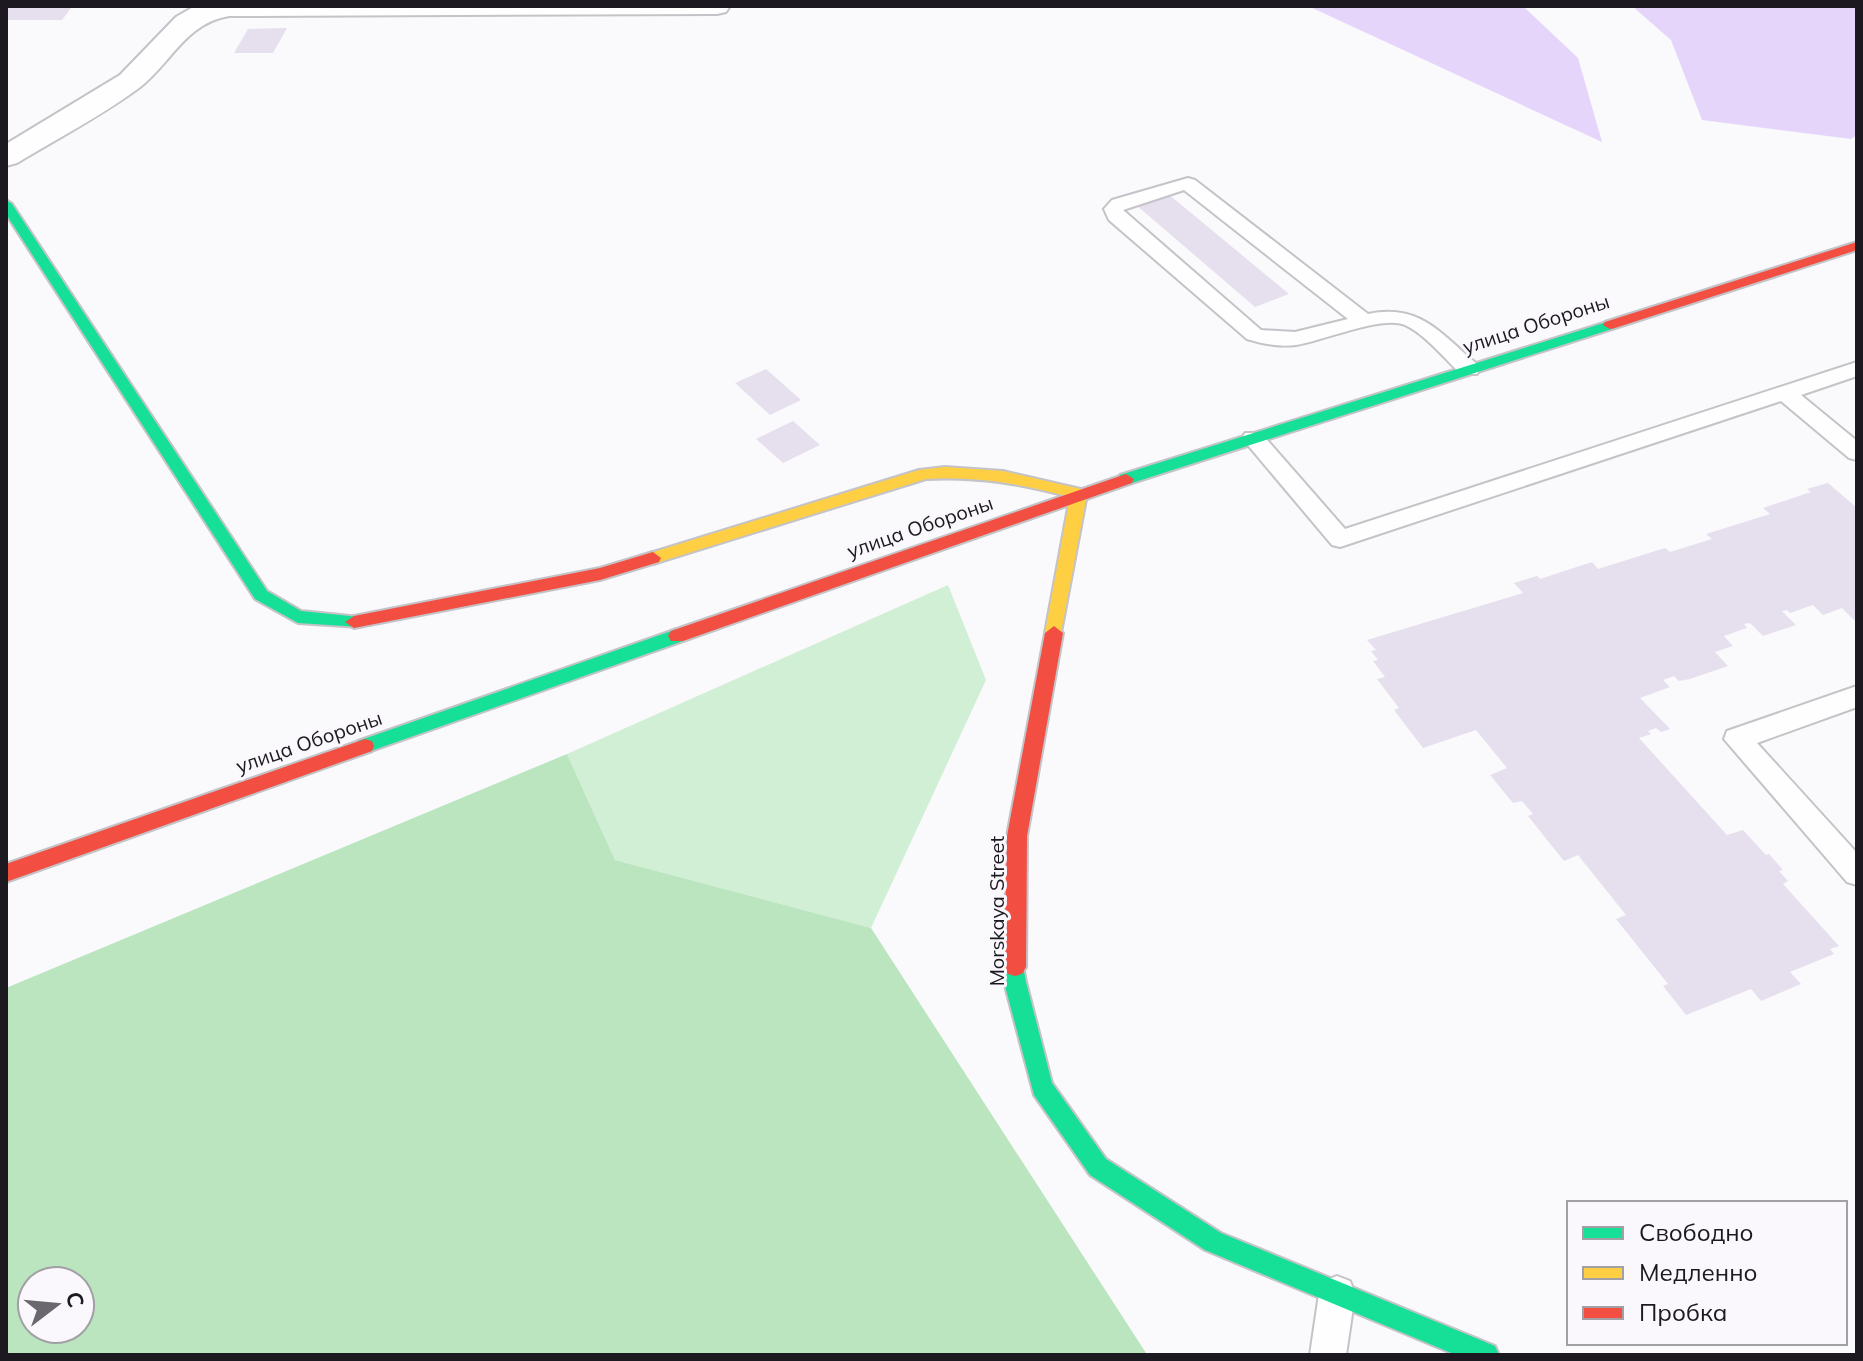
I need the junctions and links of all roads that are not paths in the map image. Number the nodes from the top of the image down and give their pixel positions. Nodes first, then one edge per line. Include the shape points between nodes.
1 (717, 6) edge
2 (6, 157) edge
3 (6, 204) edge
4 (1857, 246) edge
5 (1365, 322) junction
6 (1469, 369) junction
7 (1857, 369) edge
8 (1785, 393) junction
9 (1253, 438) junction
10 (1857, 453) edge
11 (1079, 494) junction
12 (1857, 696) edge
13 (6, 873) edge
14 (1857, 873) edge
15 (1337, 1294) junction
16 (1328, 1355) edge
17 (1486, 1355) edge

1 - 2 street via 204,12 186,23 130,81
3 - 11 street via 261,595 298,617 354,622 600,574 956,469
4 - 6 street, улица Обороны
5 - 5 lane via 1286,342 1254,335 1113,209 1188,184
5 - 6 lane via 1386,317 1412,321
6 - 9 street, улица Обороны
7 - 8 lane
8 - 9 lane via 1340,539
8 - 10 lane
9 - 11 street, улица Обороны
11 - 13 street, улица Обороны
11 - 15 street, Morskaya Street via 1017,836 1015,982 1042,1088 1098,1167 1213,1242
12 - 14 lane via 1737,739
15 - 16 lane
15 - 17 street, Morskaya Street

